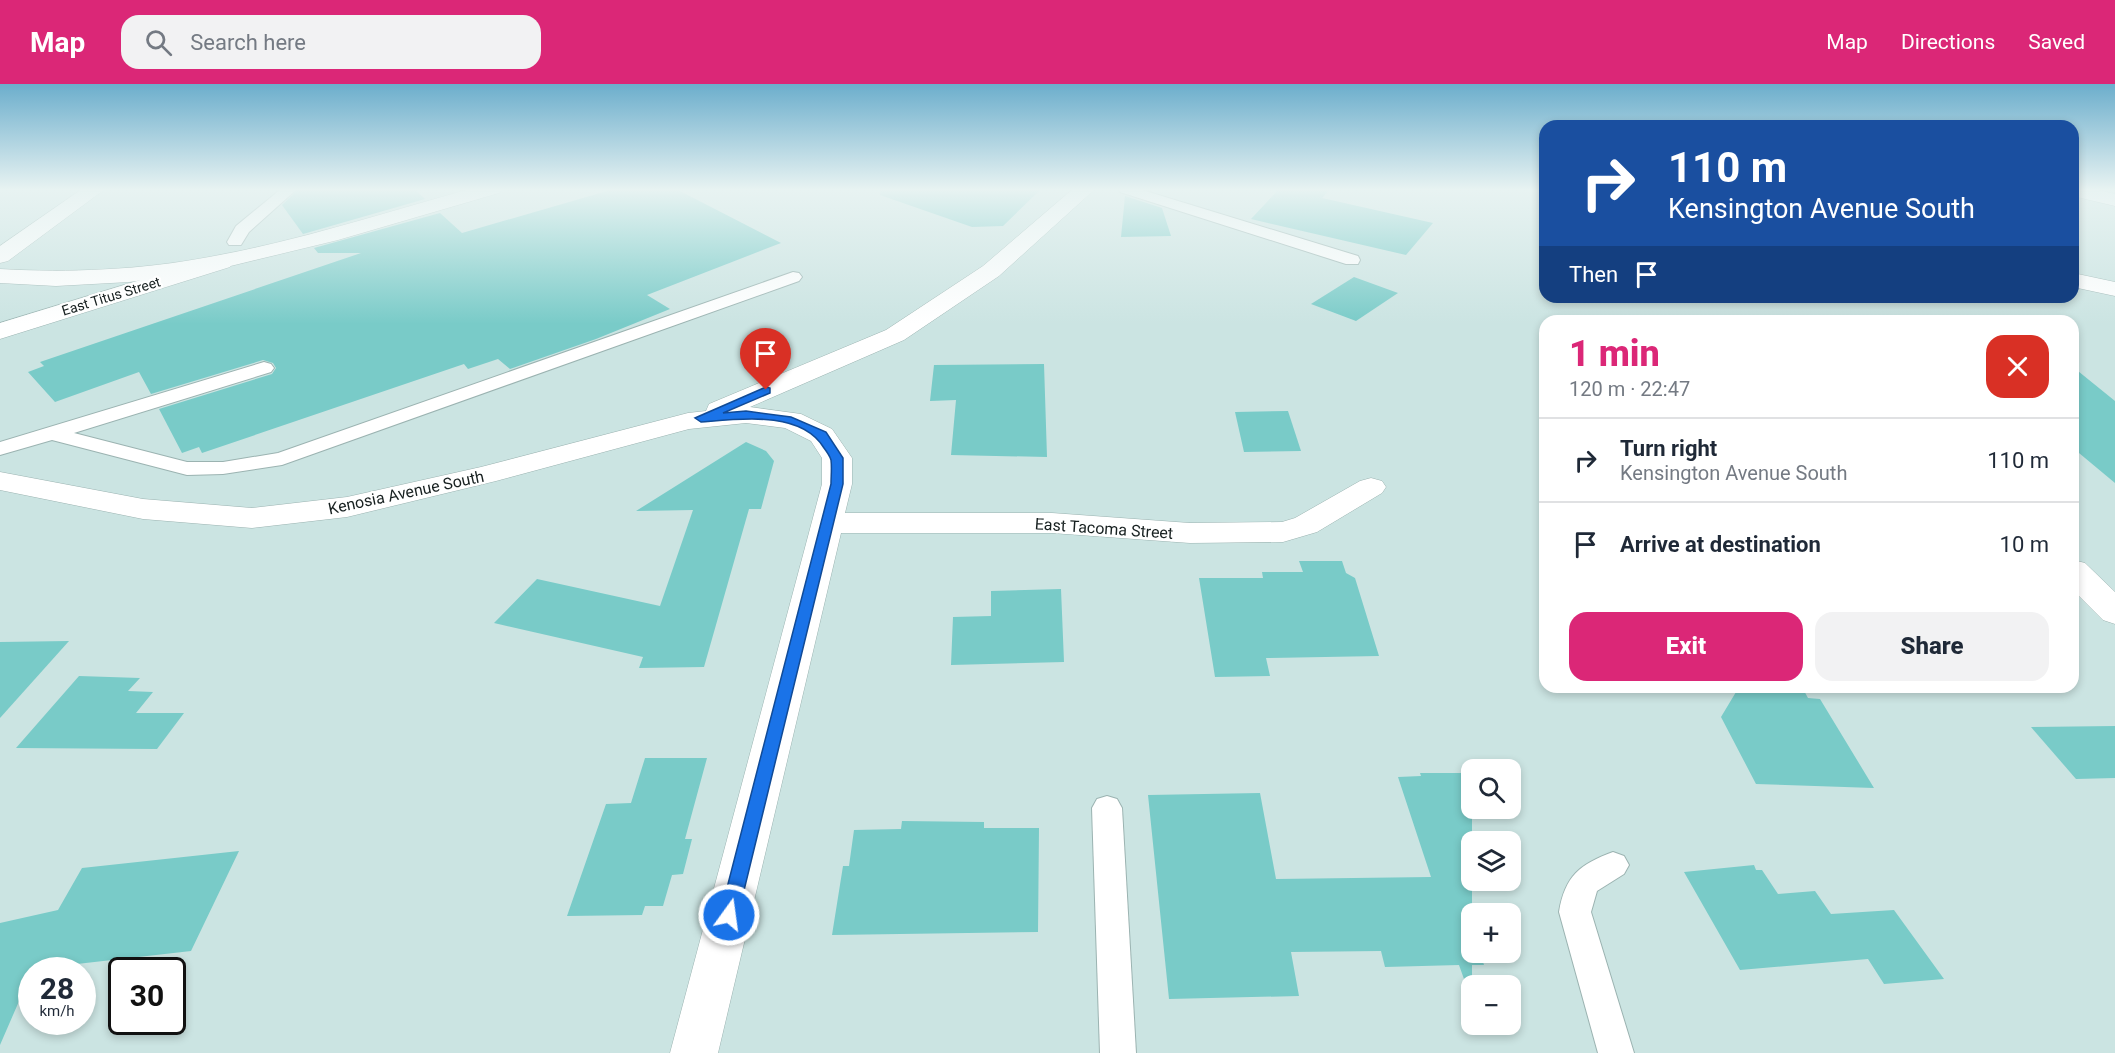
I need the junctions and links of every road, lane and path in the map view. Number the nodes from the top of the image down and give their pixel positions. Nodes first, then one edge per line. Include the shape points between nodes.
1 (31, 234) edge
2 (239, 234) edge
3 (336, 234) edge
4 (1032, 234) edge
5 (1270, 234) edge
6 (228, 252) junction
7 (0, 256) edge
8 (1352, 260) dead end
9 (0, 276) edge
10 (793, 277) dead end
11 (2079, 281) edge
12 (2115, 289) edge
13 (0, 331) edge
14 (264, 368) dead end
15 (701, 418) junction
16 (51, 433) junction
17 (0, 448) edge
18 (0, 481) edge
19 (1371, 487) dead end
20 (826, 523) junction
21 (2079, 577) edge
22 (2115, 612) edge
23 (1107, 808) dead end
24 (1613, 865) dead end
25 (694, 1053) edge
26 (1119, 1053) edge
27 (1616, 1053) edge

1 - 7 street
2 - 6 lane
3 - 6 street, East Titus Street
4 - 15 street via 991,271 895,335
5 - 8 lane
6 - 9 street, East Titus Street via 129,275 56,279
6 - 13 street, East Titus Street
10 - 16 lane via 282,459 187,469
11 - 12 street
14 - 16 lane
15 - 18 street, Kenosia Avenue South via 347,507 252,518 143,509
15 - 20 street via 746,415 791,420 822,435 837,458 837,484
16 - 17 lane
19 - 20 street, East Tacoma Street via 1306,525 1283,532 1190,533 1052,523
20 - 25 street
21 - 22 street
23 - 26 lane
24 - 27 lane via 1592,874 1582,885 1575,912

